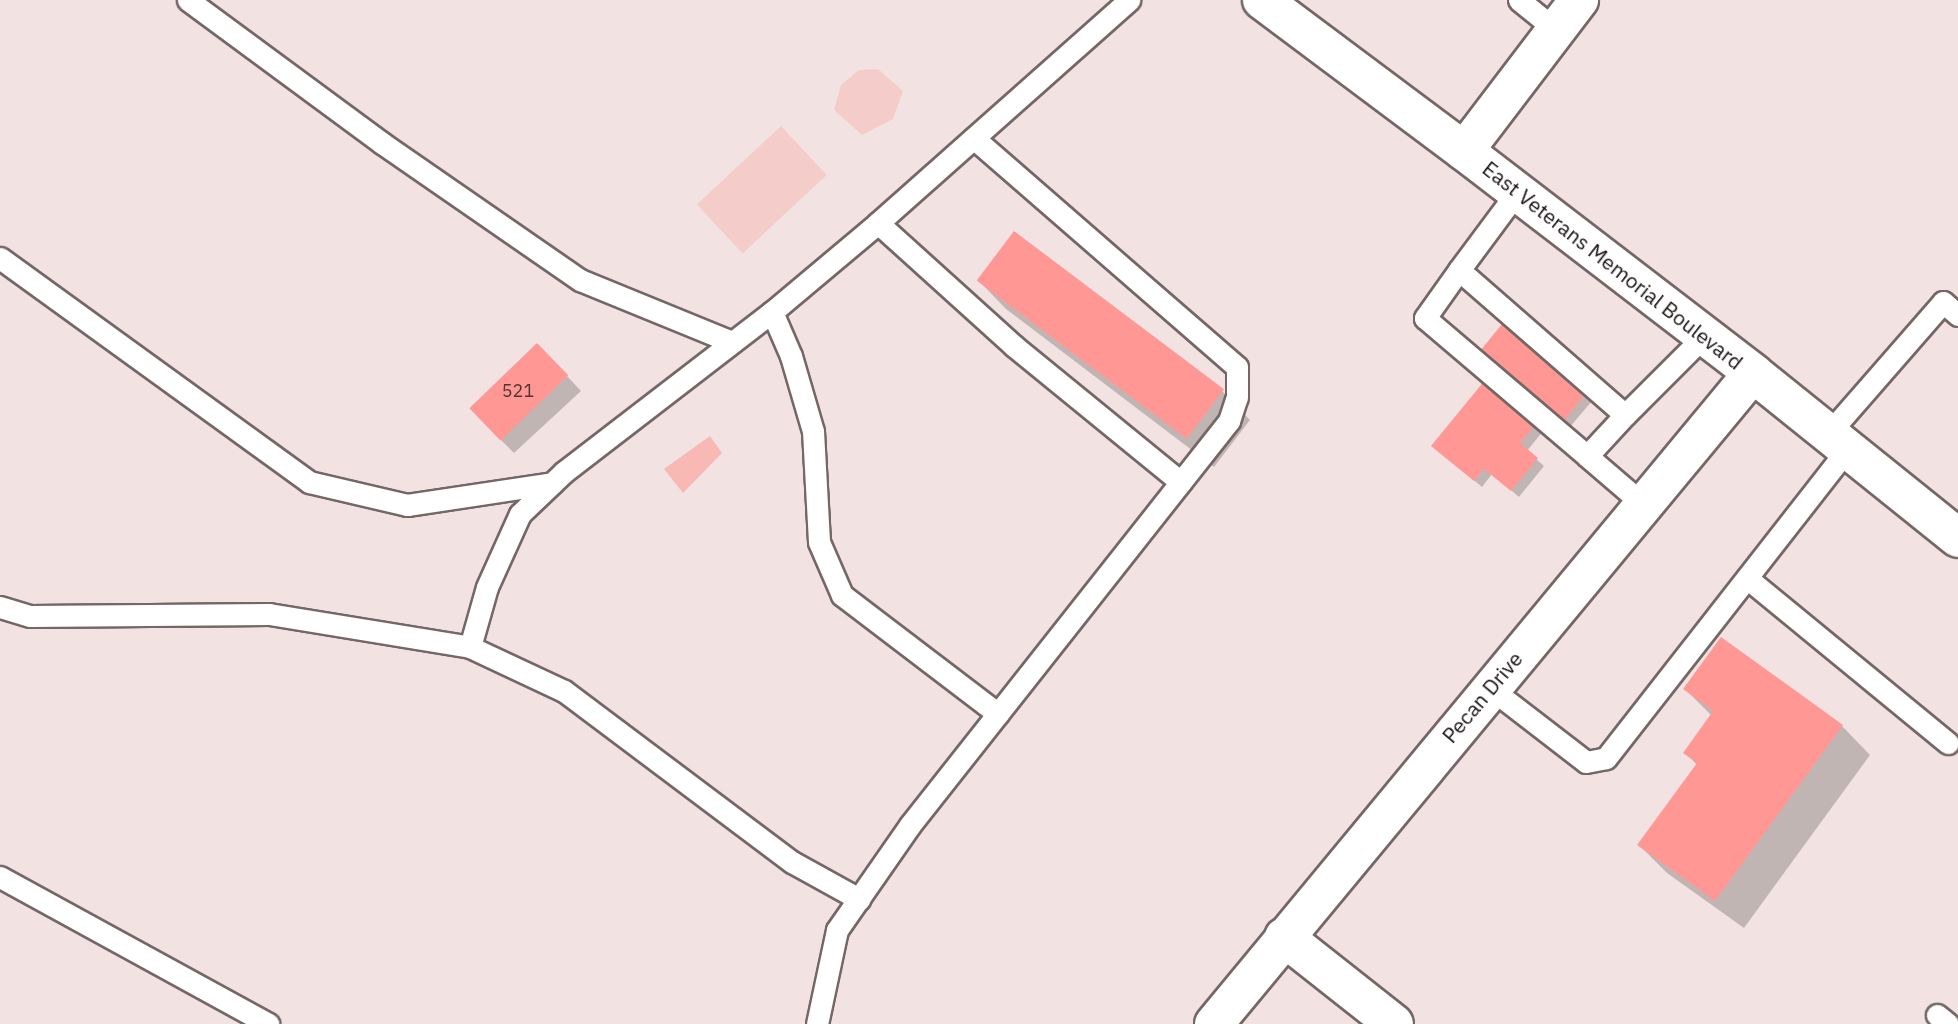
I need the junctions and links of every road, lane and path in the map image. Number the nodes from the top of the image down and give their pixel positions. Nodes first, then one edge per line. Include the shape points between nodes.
1 (188, 0) edge
2 (1129, 0) edge
3 (1518, 0) edge
4 (1283, 6) edge
5 (1568, 15) edge
6 (974, 138) junction
7 (1464, 151) junction
8 (1517, 192) junction
9 (878, 223) junction
10 (0, 258) edge
11 (1459, 270) junction
12 (772, 312) junction
13 (1958, 315) edge
14 (1704, 336) junction
15 (732, 342) junction
16 (1753, 373) junction
17 (1625, 415) junction
18 (1838, 442) junction
19 (1587, 456) junction
20 (1181, 482) junction
21 (552, 483) junction
22 (1643, 504) junction
23 (1958, 538) edge
24 (1747, 578) junction
25 (0, 607) edge
26 (470, 647) junction
27 (1490, 688) junction
28 (998, 714) junction
29 (1948, 743) dead end
30 (0, 877) edge
31 (859, 899) junction
32 (1284, 937) junction
33 (268, 1024) edge
34 (817, 1024) edge
35 (1214, 1024) edge
36 (1394, 1024) edge

1 - 15 lane via 382,143 580,280
2 - 6 lane
3 - 5 lane
4 - 7 street, East Veterans Memorial Boulevard
5 - 7 street
6 - 9 lane
6 - 20 lane via 1237,367 1237,397 1229,421
7 - 8 street, East Veterans Memorial Boulevard
8 - 11 lane
8 - 14 street, East Veterans Memorial Boulevard
9 - 12 lane
9 - 20 lane via 1014,346
10 - 21 lane via 309,482 407,505
11 - 17 lane
11 - 19 lane via 1425,318
12 - 15 lane
12 - 28 lane via 791,356 813,431 819,542 842,595
13 - 18 lane via 1943,302
14 - 16 street, East Veterans Memorial Boulevard
14 - 17 lane
15 - 21 lane
16 - 18 street, East Veterans Memorial Boulevard
16 - 22 street, Pecan Drive
17 - 19 lane
18 - 23 street, East Veterans Memorial Boulevard
18 - 24 lane
19 - 22 lane
20 - 28 lane
21 - 26 lane via 520,514 486,587
22 - 27 street, Pecan Drive
24 - 27 lane via 1606,758 1586,762
24 - 29 lane
25 - 26 lane via 30,616 269,614
26 - 31 lane via 564,691 792,862
27 - 32 street, Pecan Drive
28 - 31 lane
30 - 33 lane
31 - 34 lane via 837,929
32 - 35 street, Pecan Drive
32 - 36 street

